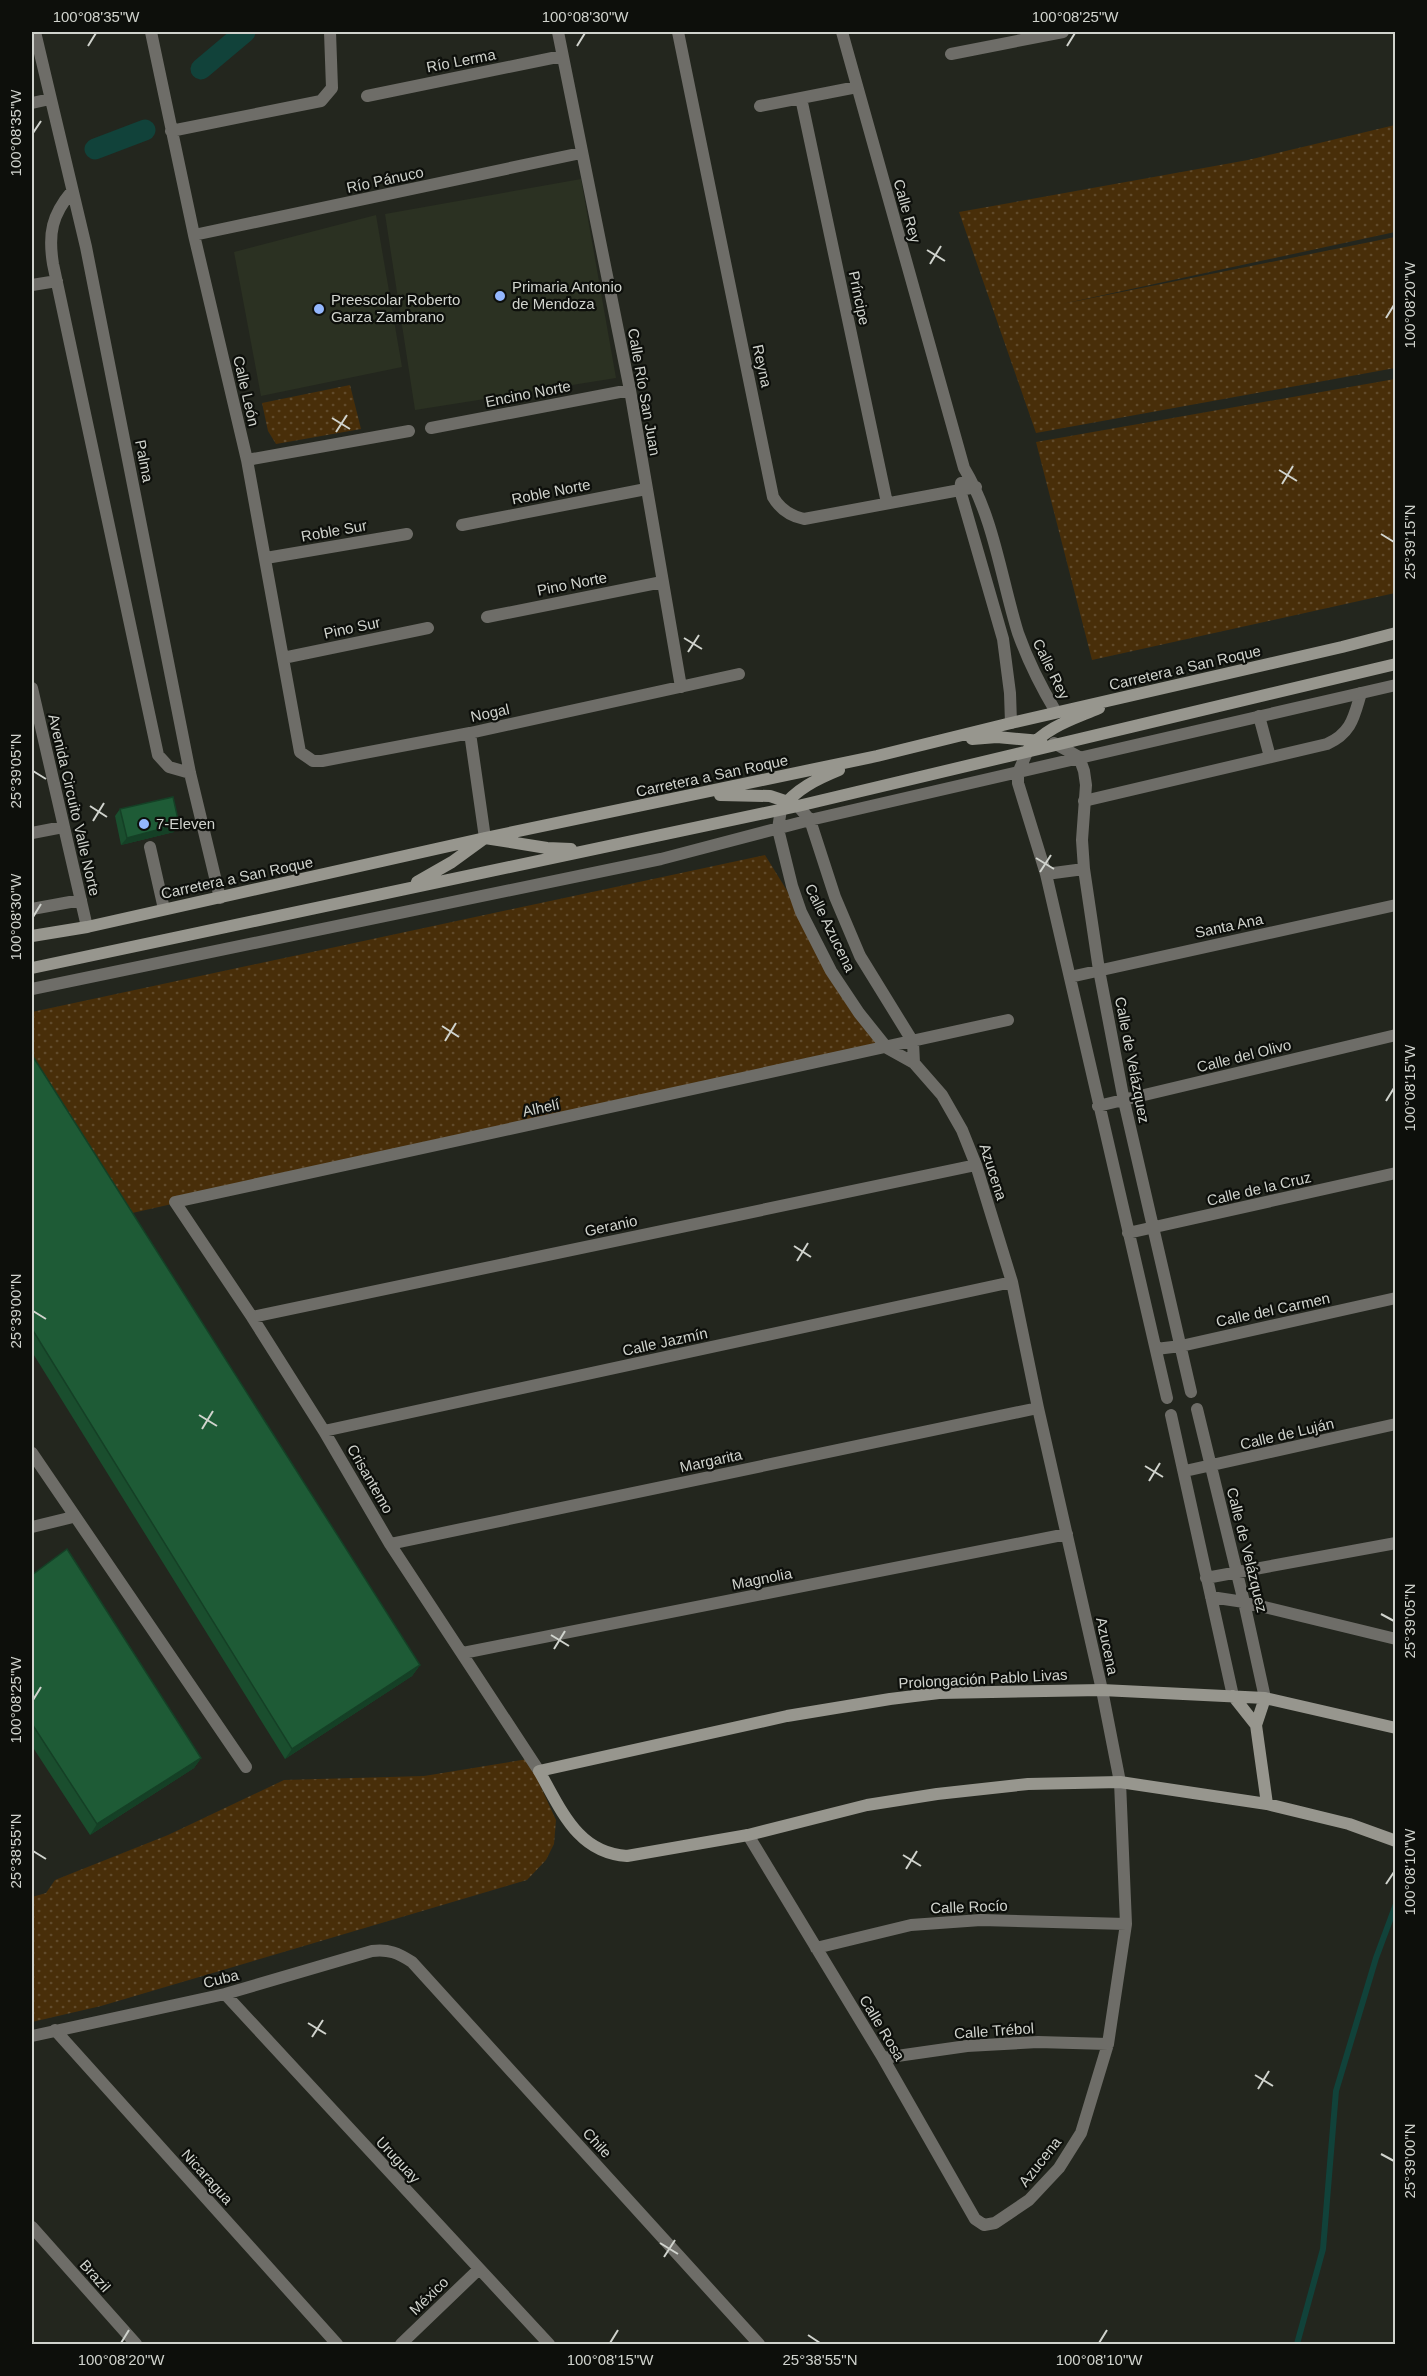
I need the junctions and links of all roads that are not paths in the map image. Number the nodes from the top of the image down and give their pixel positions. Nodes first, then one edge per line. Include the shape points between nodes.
1 (35, 32) edge
2 (151, 32) edge
3 (330, 32) edge
4 (558, 32) edge
5 (678, 32) edge
6 (842, 32) edge
7 (1063, 32) edge
8 (951, 54) dead end
9 (562, 56) junction
10 (857, 87) junction
11 (366, 96) dead end
12 (801, 98) junction
13 (50, 99) junction
14 (32, 103) edge
15 (760, 106) dead end
16 (171, 131) junction
17 (581, 153) junction
18 (72, 191) junction
19 (194, 236) junction
20 (57, 281) junction
21 (32, 285) edge
22 (630, 390) junction
23 (431, 428) dead end
24 (409, 431) dead end
25 (247, 460) junction
26 (964, 468) junction
27 (976, 487) junction
28 (646, 489) junction
29 (960, 490) junction
30 (887, 504) junction
31 (462, 525) dead end
32 (407, 534) dead end
33 (266, 558) junction
34 (662, 582) junction
35 (487, 617) dead end
36 (428, 628) dead end
37 (1395, 633) edge
38 (1019, 634) junction
39 (1003, 639) junction
40 (283, 658) junction
41 (1395, 664) edge
42 (739, 674) dead end
43 (1395, 685) edge
44 (681, 687) junction
45 (32, 688) edge
46 (1361, 693) junction
47 (1128, 696) junction
48 (1056, 712) junction
49 (1259, 716) junction
50 (35, 722) edge
51 (1011, 723) junction
52 (470, 733) junction
53 (946, 740) junction
54 (1054, 743) junction
55 (1031, 745) junction
56 (877, 756) junction
57 (305, 757) joint
58 (1079, 757) junction
59 (1270, 757) junction
60 (190, 773) junction
61 (1018, 773) junction
62 (695, 795) junction
63 (1084, 801) junction
64 (789, 805) junction
65 (810, 820) junction
66 (63, 827) junction
67 (778, 830) junction
68 (32, 833) edge
69 (485, 837) junction
70 (150, 847) dead end
71 (587, 850) junction
72 (1084, 868) junction
73 (1046, 874) junction
74 (403, 890) junction
75 (220, 898) junction
76 (81, 900) junction
77 (1395, 905) edge
78 (32, 909) edge
79 (164, 909) junction
80 (87, 927) junction
81 (32, 936) edge
82 (32, 968) edge
83 (1099, 970) junction
84 (1070, 977) junction
85 (32, 989) edge
86 (1008, 1020) dead end
87 (1395, 1035) edge
88 (913, 1042) junction
89 (887, 1047) junction
90 (914, 1063) junction
91 (1124, 1101) junction
92 (1098, 1106) junction
93 (975, 1165) junction
94 (1395, 1173) edge
95 (175, 1202) joint
96 (1153, 1227) junction
97 (1128, 1233) junction
98 (1012, 1282) junction
99 (1395, 1298) edge
100 (252, 1317) junction
101 (1181, 1346) junction
102 (1156, 1349) junction
103 (1191, 1392) dead end
104 (1167, 1398) dead end
105 (1038, 1408) junction
106 (1197, 1409) dead end
107 (1171, 1415) dead end
108 (1395, 1424) edge
109 (324, 1431) junction
110 (32, 1454) edge
111 (1211, 1467) junction
112 (1185, 1472) junction
113 (73, 1517) junction
114 (32, 1527) edge
115 (1067, 1534) junction
116 (1395, 1543) edge
117 (390, 1544) junction
118 (1237, 1574) junction
119 (1206, 1578) junction
120 (1211, 1597) junction
121 (1244, 1602) junction
122 (1395, 1639) edge
123 (463, 1653) junction
124 (1102, 1690) junction
125 (1233, 1696) junction
126 (1265, 1698) junction
127 (1256, 1725) junction
128 (1395, 1728) edge
129 (246, 1767) dead end
130 (539, 1771) junction
131 (1120, 1782) junction
132 (1268, 1804) junction
133 (748, 1835) junction
134 (1390, 1838) edge
135 (1126, 1924) junction
136 (816, 1948) junction
137 (412, 1962) joint
138 (225, 1994) junction
139 (55, 2030) junction
140 (32, 2036) edge
141 (1108, 2044) junction
142 (883, 2058) junction
143 (995, 2223) joint
144 (32, 2227) edge
145 (479, 2270) junction
146 (136, 2344) edge
147 (337, 2344) edge
148 (401, 2344) edge
149 (549, 2344) edge
150 (759, 2344) edge

1 - 13 street, Palma
2 - 16 street, Calle León
3 - 16 street via 332,88 321,101
4 - 9 street, Calle Río San Juan
5 - 30 street, Reyna via 773,497 783,510 804,519
6 - 10 street, Calle Rey
7 - 8 street
9 - 11 street, Río Lerma
9 - 17 street, Calle Río San Juan
10 - 12 street
10 - 26 street, Calle Rey
12 - 15 street
12 - 30 street, Príncipe
13 - 14 street
13 - 18 street, Palma
16 - 19 street, Calle León
17 - 19 street, Río Pánuco
17 - 22 street, Calle Río San Juan
18 - 20 street via 60,205 51,233
18 - 60 street, Palma
19 - 25 street, Calle León
20 - 21 street
20 - 60 street via 158,755 169,767
22 - 23 street, Encino Norte
22 - 28 street, Calle Río San Juan
24 - 25 street
25 - 33 street, Calle León
26 - 27 street, Calle Rey
26 - 29 street, Calle Rey
27 - 29 street, Reyna
27 - 38 street, Calle Rey
28 - 31 street, Roble Norte
28 - 34 street, Calle Río San Juan
29 - 30 street, Reyna
29 - 39 street, Calle Rey
32 - 33 street, Roble Sur
33 - 40 street, Calle León
34 - 35 street, Pino Norte
34 - 44 street, Calle Río San Juan
36 - 40 street, Pino Sur
37 - 47 main road, Carretera a San Roque
38 - 39 street
38 - 48 street, Calle Rey
39 - 51 street, Calle Rey
40 - 57 street, Calle León via 300,752
41 - 54 main road
42 - 44 street, Nogal
43 - 46 street
44 - 52 street, Nogal
45 - 50 street, Avenida Circuito Valle Norte
46 - 49 street
46 - 59 street via 1353,720 1340,738
47 - 48 main road, Carretera a San Roque
47 - 55 main road via 1054,728
48 - 51 main road, Carretera a San Roque
49 - 58 street
49 - 59 street
50 - 66 street, Avenida Circuito Valle Norte
51 - 53 main road, Carretera a San Roque
52 - 57 street, Nogal via 322,761
52 - 69 street
53 - 55 main road via 997,737
53 - 56 main road, Carretera a San Roque
54 - 55 main road
54 - 58 street
55 - 61 street
55 - 64 main road
56 - 62 main road, Carretera a San Roque
56 - 64 main road via 820,778
58 - 61 street
58 - 63 street, Calle de Velázquez via 1084,771
59 - 63 street
60 - 75 street, Palma
61 - 65 street
61 - 73 street via 1019,792
62 - 64 main road via 770,796
62 - 69 main road, Carretera a San Roque
63 - 72 street, Calle de Velázquez
64 - 65 street
64 - 67 street, Calle Azucena
64 - 71 main road
65 - 67 street
65 - 88 street via 831,888 860,956
66 - 68 street
66 - 76 street, Avenida Circuito Valle Norte
67 - 85 street via 661,859
67 - 89 street, Calle Azucena via 792,886 831,971
69 - 71 main road via 547,848
69 - 74 main road via 453,862
69 - 75 main road, Carretera a San Roque
70 - 79 street
71 - 74 main road
72 - 73 street
72 - 83 street, Calle de Velázquez
73 - 84 street
74 - 82 main road
75 - 79 main road, Carretera a San Roque
76 - 78 street
76 - 80 street, Avenida Circuito Valle Norte
77 - 83 street, Santa Ana
79 - 80 main road, Carretera a San Roque
80 - 81 main road, Carretera a San Roque
83 - 84 street, Santa Ana
83 - 91 street, Calle de Velázquez
84 - 92 street
86 - 88 street, Alhelí
87 - 91 street, Calle del Olivo
88 - 89 street, Alhelí
88 - 90 street
89 - 90 street, Azucena
89 - 95 street, Alhelí
90 - 93 street, Azucena via 942,1095 962,1130
91 - 92 street, Calle del Olivo
91 - 96 street, Calle de Velázquez
92 - 97 street
93 - 98 street, Azucena
93 - 100 street, Geranio
94 - 96 street, Calle de la Cruz
95 - 100 street, Crisantemo
96 - 97 street, Calle de la Cruz
96 - 101 street, Calle de Velázquez
97 - 102 street
98 - 105 street, Azucena
98 - 109 street, Calle Jazmín
99 - 101 street, Calle del Carmen
100 - 109 street, Crisantemo
101 - 102 street, Calle del Carmen
101 - 103 street, Calle de Velázquez
102 - 104 street
105 - 115 street, Azucena
105 - 117 street, Margarita
106 - 111 street, Calle de Velázquez
107 - 112 street
108 - 111 street, Calle de Luján
109 - 117 street, Crisantemo
110 - 113 street
111 - 112 street, Calle de Luján
111 - 118 street, Calle de Velázquez
112 - 119 street
113 - 114 street
113 - 129 street
115 - 123 street, Magnolia
115 - 124 street, Azucena
116 - 118 street
117 - 123 street, Crisantemo
118 - 119 street
118 - 121 street, Calle de Velázquez
119 - 120 street
120 - 121 street
120 - 125 street
121 - 122 street
121 - 126 street, Calle de Velázquez
123 - 130 street, Crisantemo
124 - 125 main road, Prolongación Pablo Livas
124 - 130 main road, Prolongación Pablo Livas via 939,1693 890,1699 787,1716
124 - 131 street, Azucena
125 - 126 main road, Prolongación Pablo Livas
125 - 127 main road
126 - 127 main road
126 - 128 main road, Prolongación Pablo Livas
127 - 132 main road
130 - 133 main road via 573,1830 606,1852 627,1856
131 - 132 main road
131 - 133 main road via 1028,1784 936,1794 867,1805
131 - 135 street, Azucena
132 - 134 main road
133 - 136 street, Calle Rosa
135 - 136 street, Calle Rocío via 981,1920 911,1925
135 - 141 street, Azucena
136 - 142 street, Calle Rosa
137 - 138 street, Cuba via 396,1952 372,1951
137 - 150 street, Chile
138 - 139 street, Cuba
138 - 145 street, Uruguay
139 - 140 street, Cuba
139 - 147 street, Nicaragua
141 - 142 street, Calle Trébol via 967,2046
141 - 143 street, Azucena via 1081,2133 1059,2168 1029,2200
142 - 143 street, Calle Rosa via 975,2219 984,2225
144 - 146 street, Brazil
145 - 148 street, México
145 - 149 street, Uruguay

